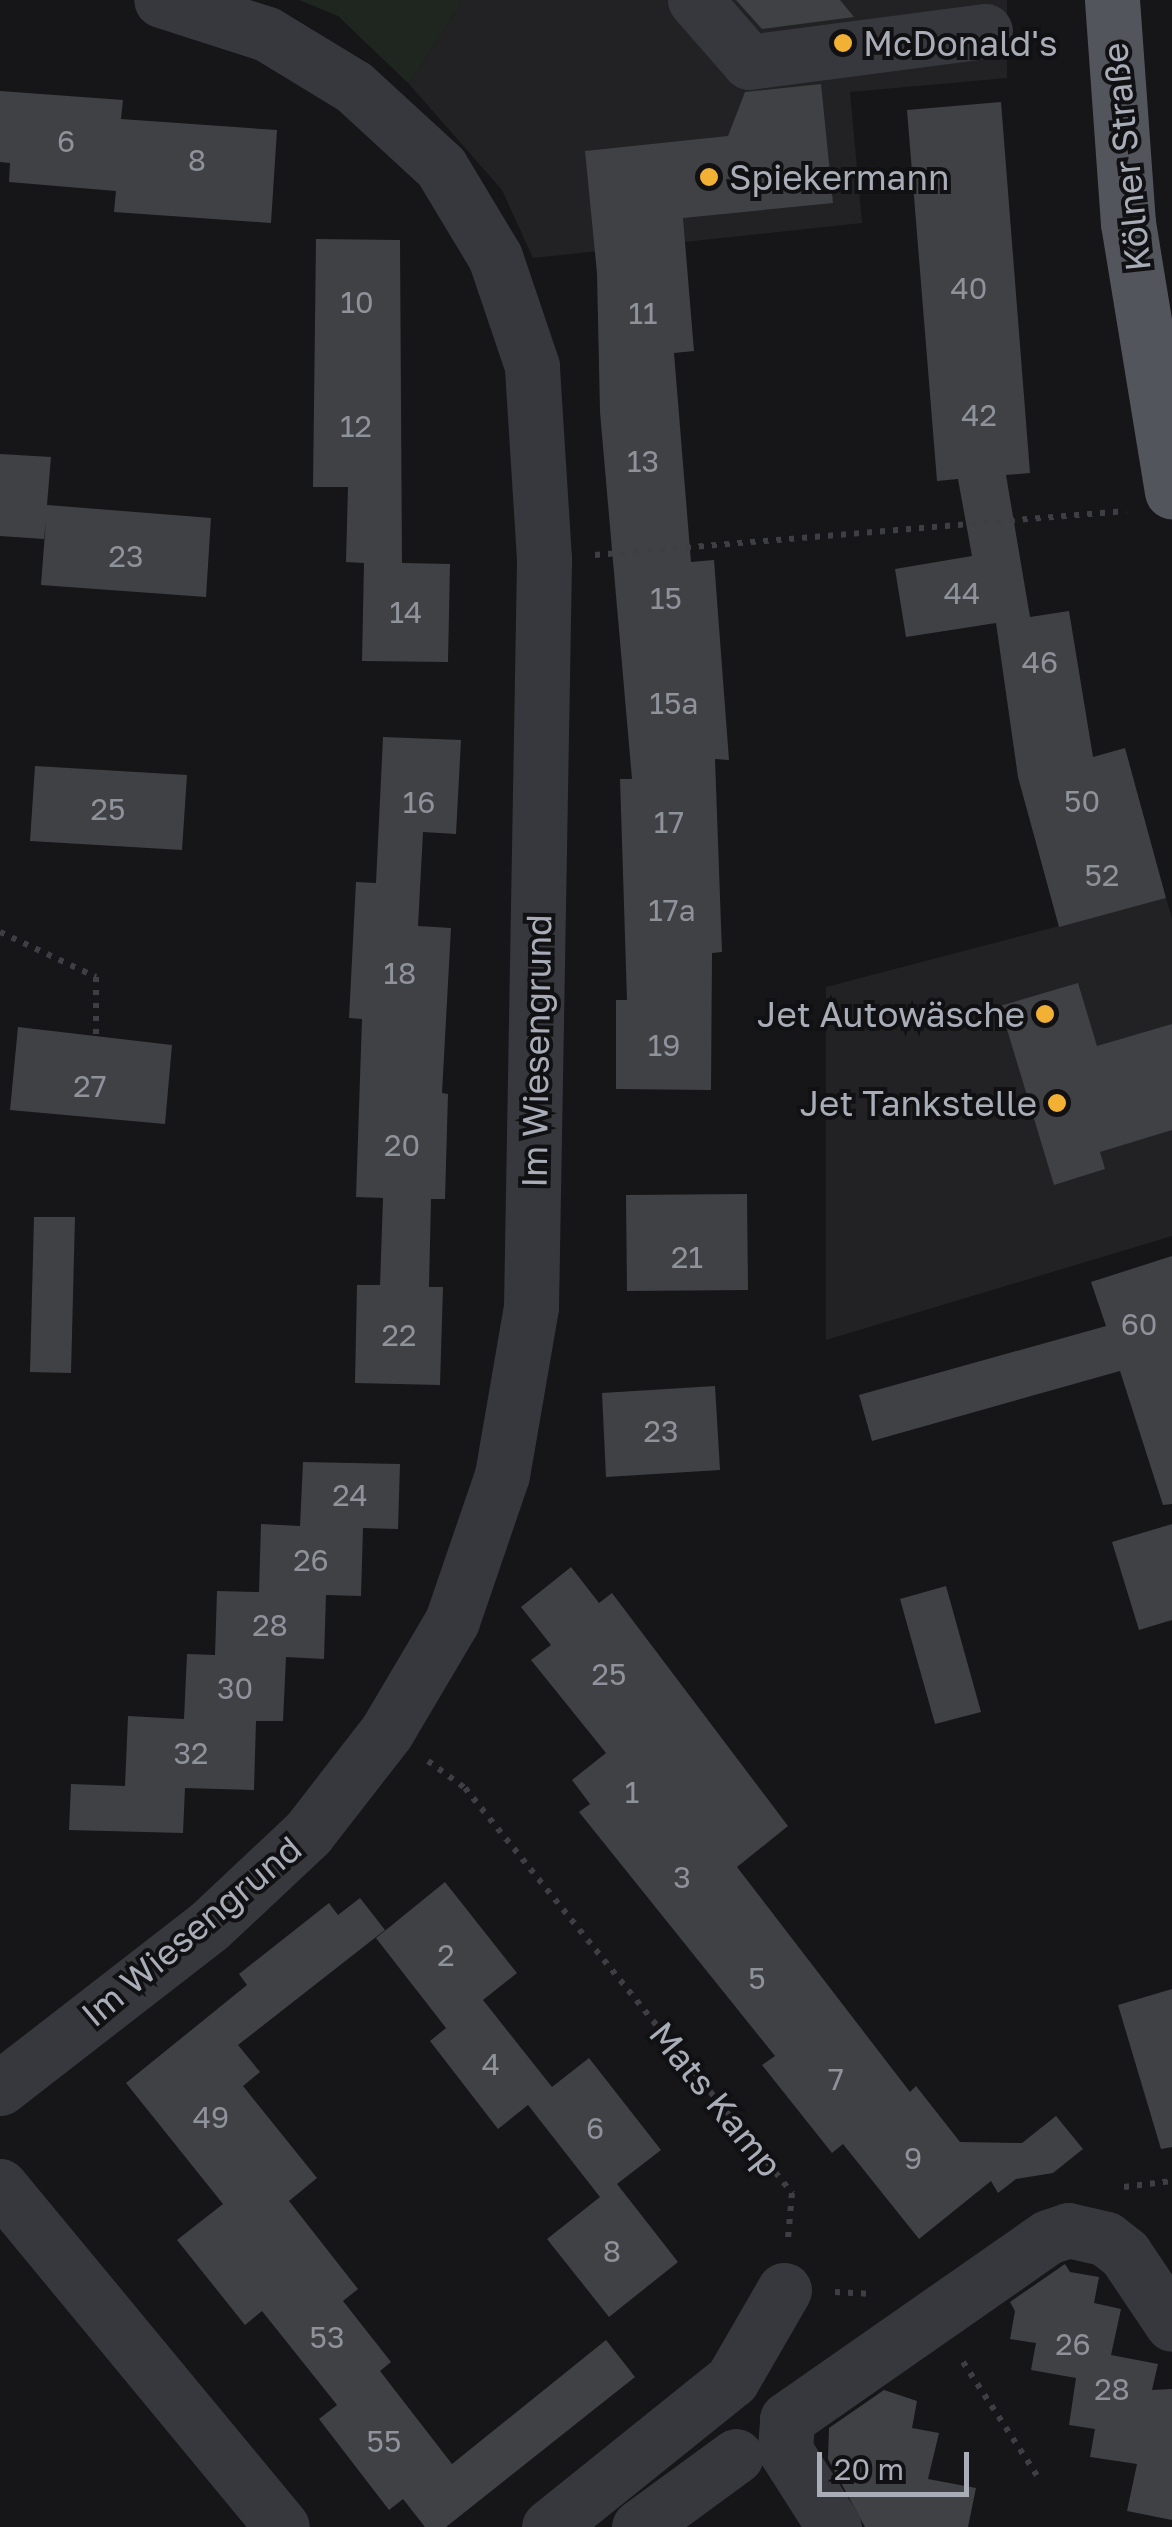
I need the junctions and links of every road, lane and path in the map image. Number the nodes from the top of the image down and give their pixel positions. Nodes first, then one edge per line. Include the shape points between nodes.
1 (161, 0) edge
2 (696, 0) edge
3 (1112, 0) edge
4 (985, 31) dead end
5 (1153, 500) edge
6 (544, 560) junction
7 (0, 932) edge
8 (96, 1036) dead end
9 (387, 1731) junction
10 (0, 2088) edge
11 (0, 2186) edge
12 (784, 2290) joint
13 (1172, 2324) edge
14 (968, 2368) dead end
15 (736, 2456) dead end
16 (1038, 2477) dead end
17 (572, 2520) edge
18 (282, 2527) edge
19 (639, 2527) edge
20 (834, 2527) edge

1 - 6 street, Im Wiesengrund via 267,34 354,87 440,167 495,256 532,366
2 - 4 street via 750,62
3 - 5 main road, Kölner Straße
5 - 6 path
6 - 9 street, Im Wiesengrund via 531,1307 502,1474 452,1621
7 - 8 path via 96,978
9 - 10 street, Im Wiesengrund via 308,1833 209,1926
9 - 12 path, Mats Kamp via 466,1788 792,2194
11 - 18 street
12 - 17 street via 732,2380
13 - 20 street via 1125,2254 1106,2239 1068,2230 1048,2237 787,2419 785,2450
14 - 16 path
15 - 19 street

